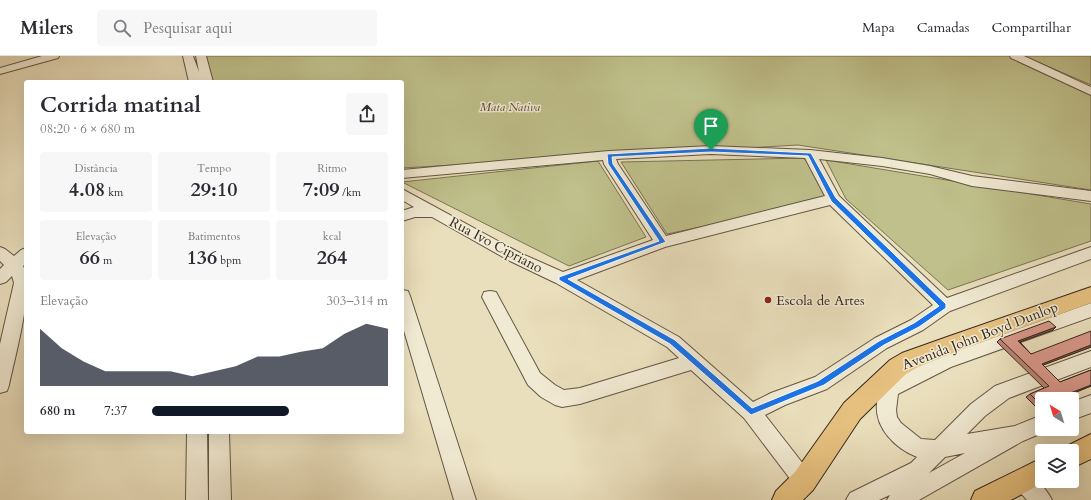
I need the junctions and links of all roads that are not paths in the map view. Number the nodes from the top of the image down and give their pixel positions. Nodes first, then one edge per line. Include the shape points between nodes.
1 (54, 56) edge
2 (188, 56) edge
3 (201, 56) edge
4 (1015, 56) edge
5 (0, 71) edge
6 (195, 80) edge
7 (207, 80) edge
8 (1091, 91) edge
9 (810, 154) junction
10 (609, 155) junction
11 (404, 174) edge
12 (404, 195) edge
13 (1091, 196) edge
14 (833, 199) junction
15 (435, 212) junction
16 (404, 215) edge
17 (662, 242) junction
18 (0, 253) edge
19 (1091, 254) edge
20 (20, 259) edge
21 (0, 278) edge
22 (562, 279) junction
23 (1091, 295) edge
24 (490, 297) dead end
25 (404, 302) edge
26 (944, 306) junction
27 (1091, 310) edge
28 (1091, 359) edge
29 (694, 361) junction
30 (0, 385) edge
31 (1091, 404) edge
32 (1079, 408) edge
33 (751, 412) junction
34 (1035, 427) edge
35 (197, 434) edge
36 (219, 434) edge
37 (1016, 435) junction
38 (1091, 446) edge
39 (941, 448) junction
40 (1079, 452) edge
41 (1032, 475) edge
42 (804, 481) junction
43 (197, 500) edge
44 (220, 500) edge
45 (465, 500) edge
46 (785, 500) edge
47 (856, 500) edge
48 (898, 500) edge
49 (984, 500) edge
50 (1041, 500) edge

1 - 5 street
2 - 6 street
3 - 7 street
4 - 8 street
9 - 10 street via 711,150
9 - 13 street via 930,170 972,181
9 - 14 street
10 - 11 street
10 - 17 street via 611,164
12 - 15 street, Rua Ivo Cipriano
14 - 17 street
14 - 26 street
15 - 16 street via 414,212
15 - 22 street, Rua Ivo Cipriano via 515,257
17 - 22 street
18 - 20 street
19 - 26 street
20 - 21 street
20 - 30 street via 22,283
22 - 29 street, Rua Ivo Cipriano via 673,342
23 - 42 main road, Avenida John Boyd Dunlop via 955,343 898,367 852,411
24 - 29 street via 534,379 562,399 580,396
25 - 45 street
26 - 33 street via 917,325 881,343 821,383
27 - 39 street via 945,362 891,388 887,396 886,411 890,424 897,434 921,449
28 - 39 street via 1002,392 978,410
29 - 33 street, Rua Ivo Cipriano
31 - 32 street
33 - 42 street, Rua Ivo Cipriano
34 - 37 street
35 - 43 street
36 - 44 street
37 - 39 street
37 - 48 street
38 - 40 main road
39 - 47 street via 918,470
41 - 49 main road
41 - 50 street
42 - 46 main road, Avenida John Boyd Dunlop

